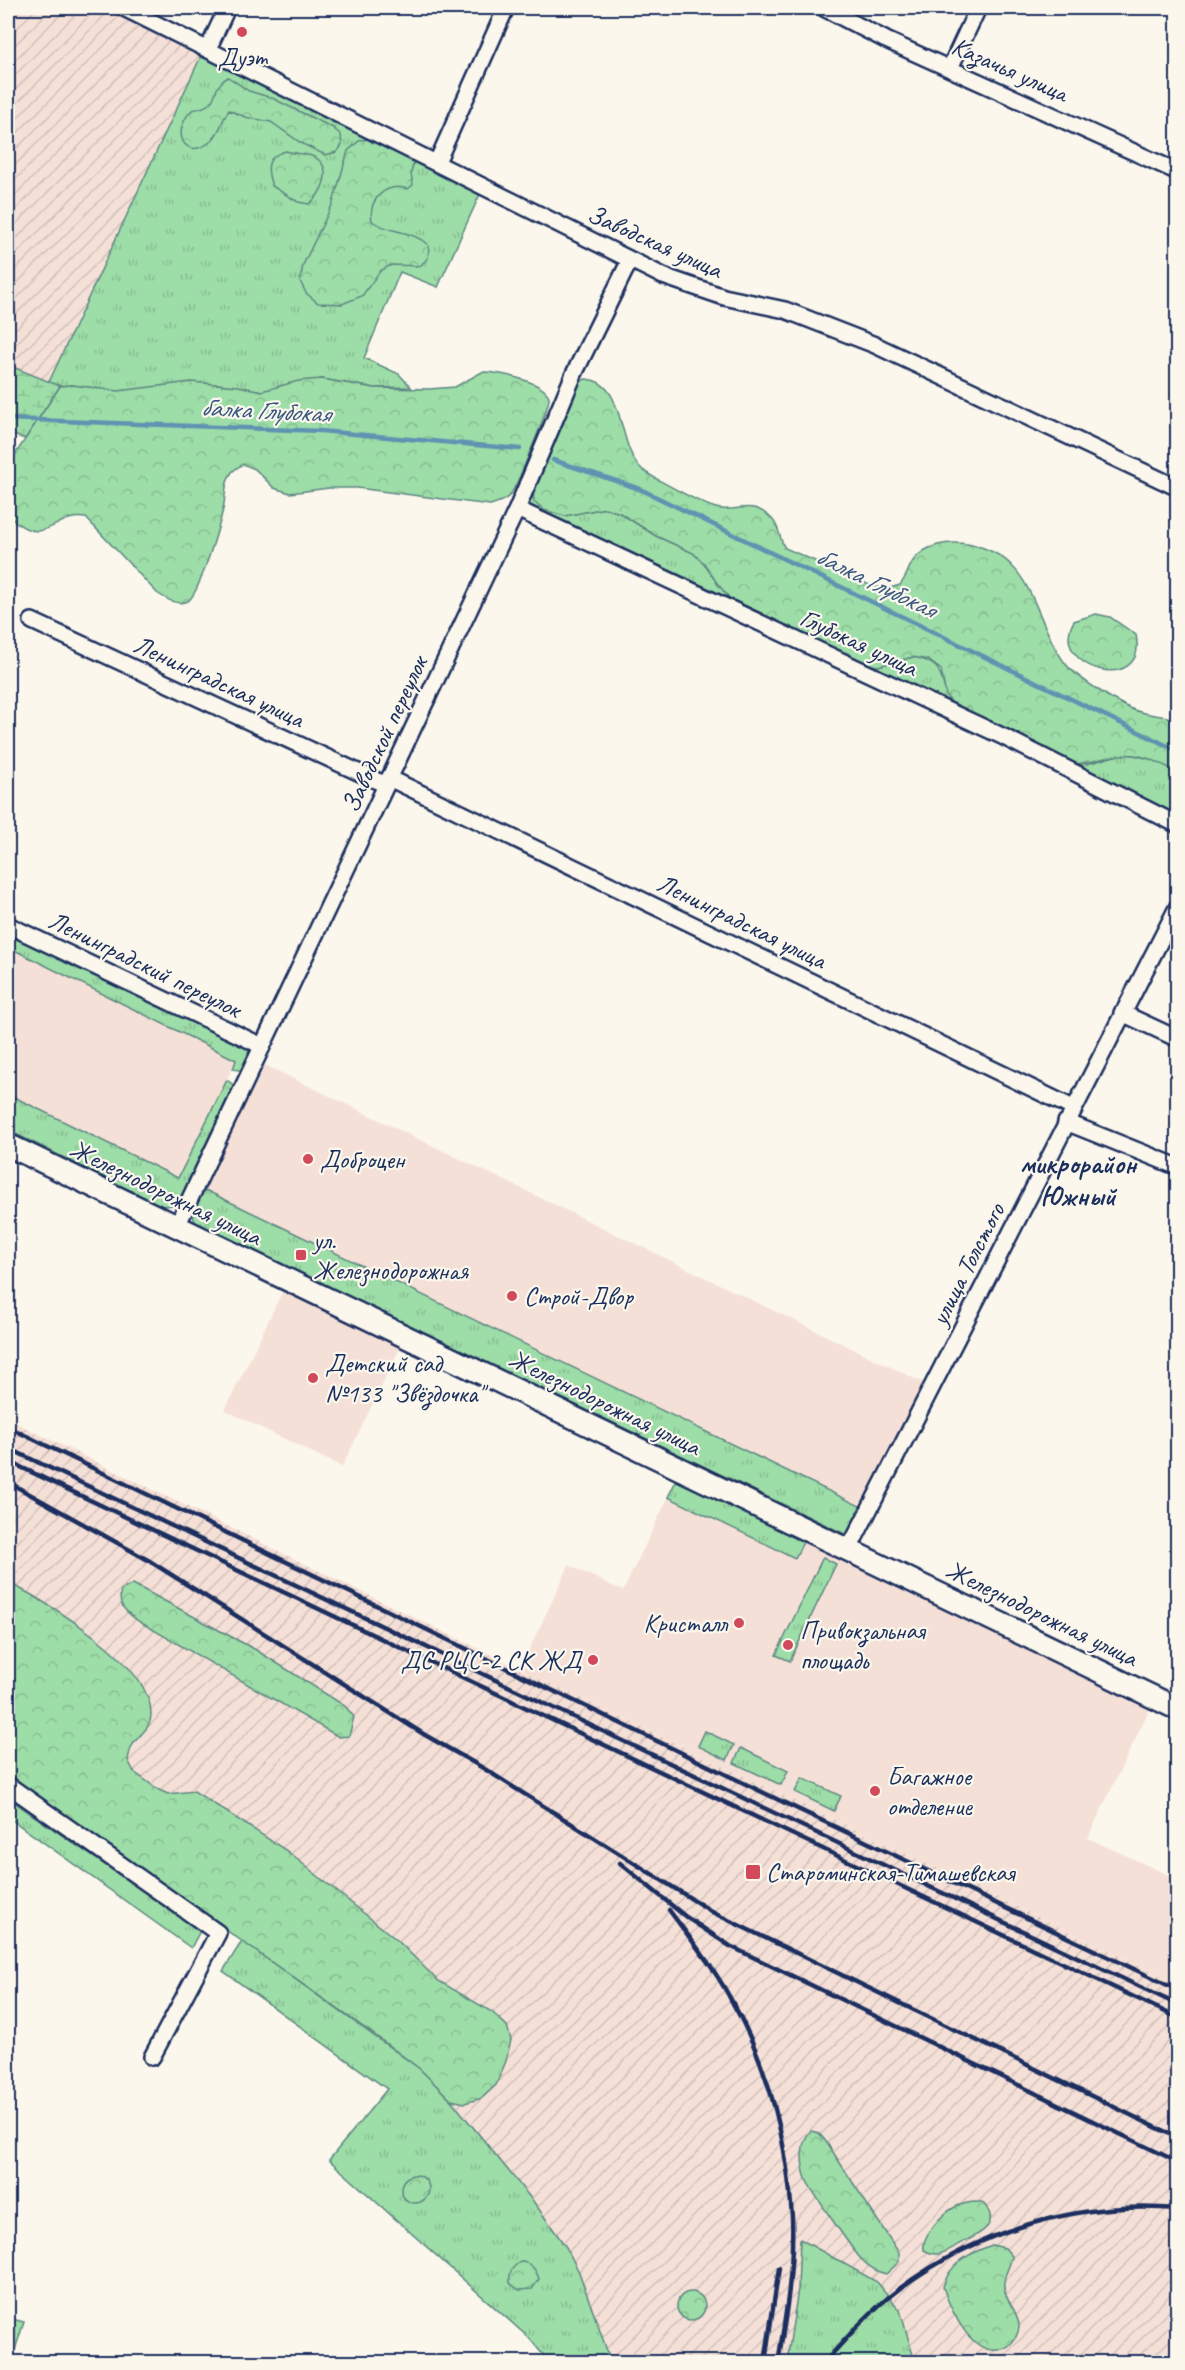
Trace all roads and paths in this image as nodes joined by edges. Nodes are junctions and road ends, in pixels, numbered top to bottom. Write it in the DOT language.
graph roads {
  1 [pos="124,8"];
  2 [pos="227,8"];
  3 [pos="506,8"];
  4 [pos="824,8"];
  5 [pos="978,8"];
  6 [pos="208,49"];
  7 [pos="950,68"];
  8 [pos="437,162"];
  9 [pos="1178,172"];
  10 [pos="630,260"];
  11 [pos="1178,488"];
  12 [pos="517,509"];
  13 [pos="32,621"];
  14 [pos="387,782"];
  15 [pos="1178,825"];
  16 [pos="1178,906"];
  17 [pos="8,925"];
  18 [pos="1122,1012"];
  19 [pos="1178,1039"];
  20 [pos="262,1046"];
  21 [pos="1073,1108"];
  22 [pos="1066,1122"];
  23 [pos="8,1145"];
  24 [pos="1178,1167"];
  25 [pos="177,1226"];
  26 [pos="849,1549"];
  27 [pos="1178,1709"];
  28 [pos="8,1785"];
  29 [pos="152,2057"];
  1 -- 6 [label="street, Заводская улица"];
  2 -- 6 [label="street"];
  3 -- 8 [label="street"];
  4 -- 7 [label="street, Казачья улица"];
  5 -- 7 [label="street"];
  6 -- 8 [label="street, Заводская улица"];
  7 -- 9 [label="street, Казачья улица"];
  8 -- 10 [label="street, Заводская улица"];
  10 -- 11 [label="street, Заводская улица"];
  10 -- 12 [label="street, Заводской переулок"];
  12 -- 14 [label="street, Заводской переулок"];
  12 -- 15 [label="street, Глубокая улица"];
  13 -- 14 [label="street, Ленинградская улица"];
  14 -- 20 [label="street, Заводской переулок"];
  14 -- 21 [label="street, Ленинградская улица"];
  16 -- 18 [label="street, улица Толстого"];
  17 -- 20 [label="street, Ленинградский переулок"];
  18 -- 19 [label="street"];
  18 -- 21 [label="street, улица Толстого"];
  20 -- 25 [label="street, Заводской переулок"];
  21 -- 22 [label="street, улица Толстого"];
  22 -- 24 [label="street"];
  22 -- 26 [label="street, улица Толстого"];
  23 -- 25 [label="main road, Железнодорожная улица"];
  25 -- 26 [label="main road, Железнодорожная улица"];
  26 -- 27 [label="main road, Железнодорожная улица"];
  28 -- 29 [label="street"];
}
